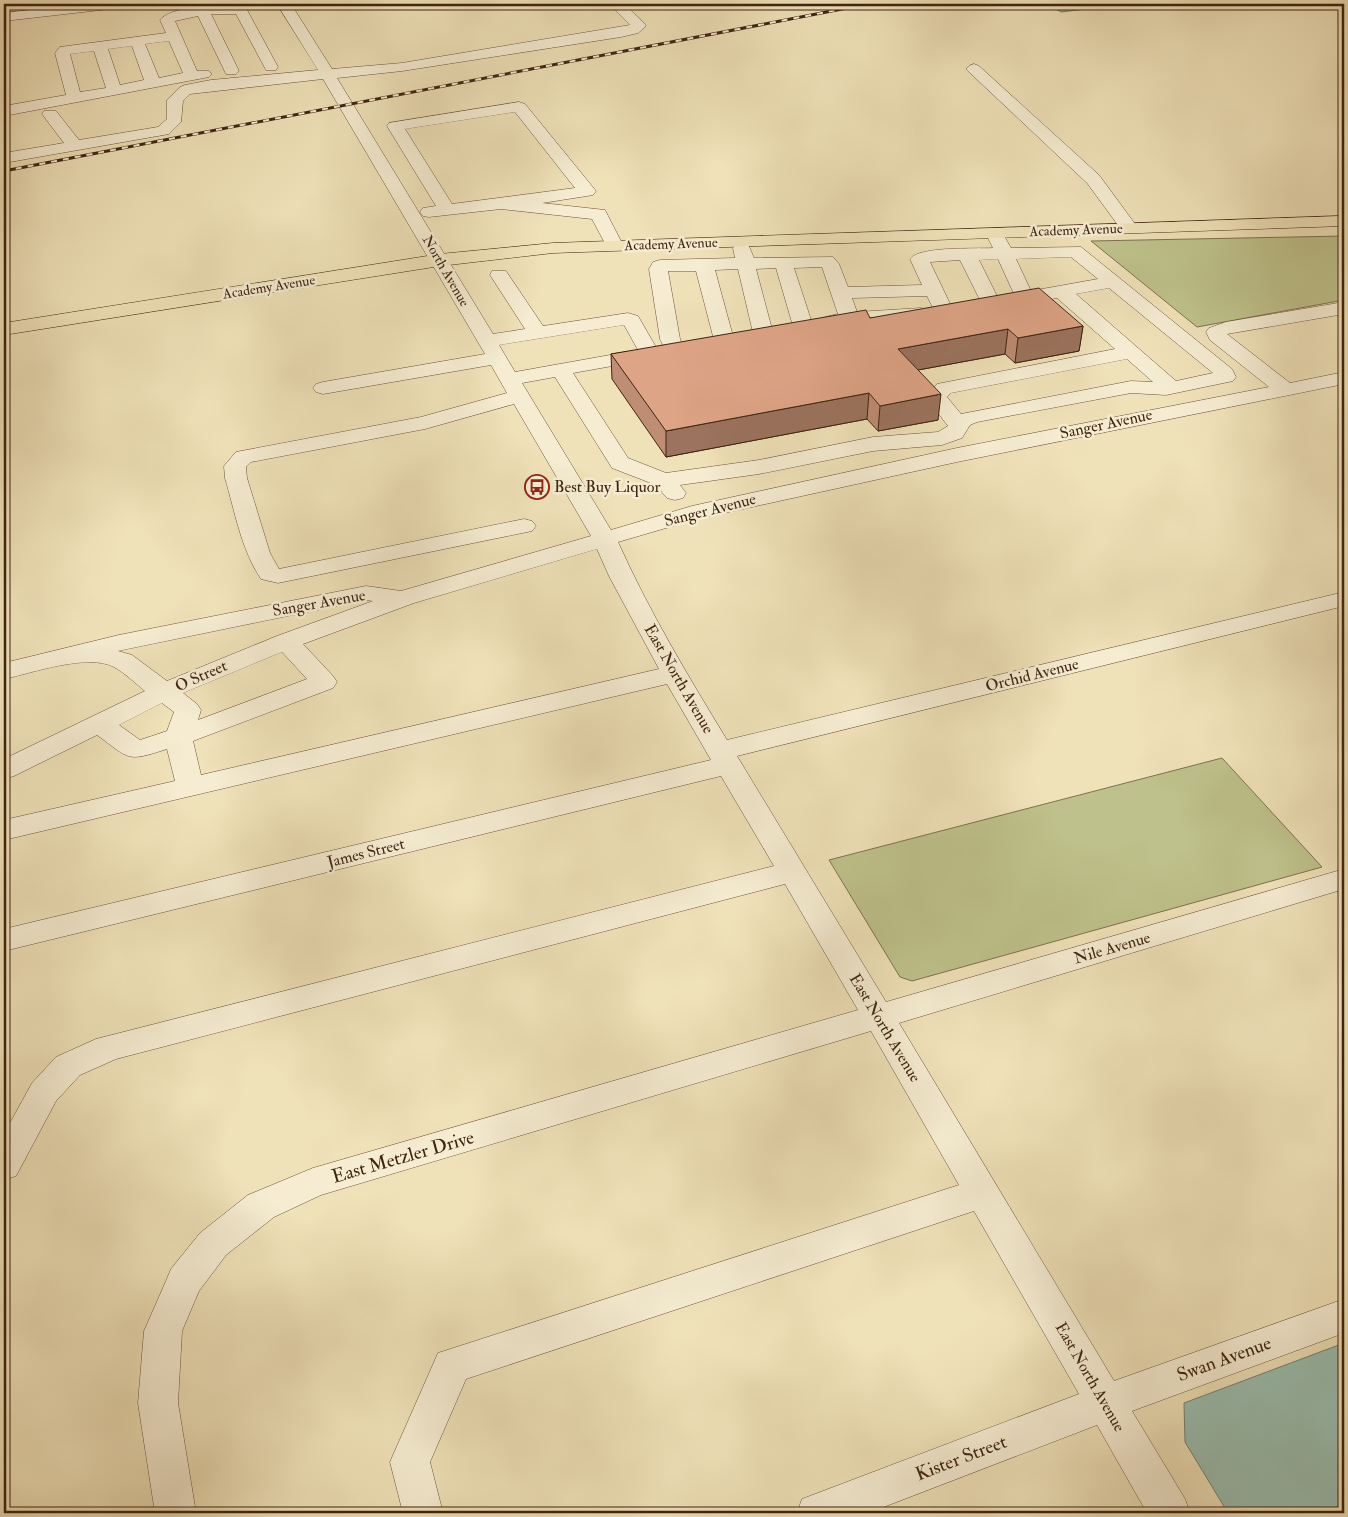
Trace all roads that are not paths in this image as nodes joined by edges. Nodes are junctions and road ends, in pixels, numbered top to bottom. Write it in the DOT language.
graph roads {
  1 [pos="118,4"];
  2 [pos="284,4"];
  3 [pos="616,4"];
  4 [pos="203,12"];
  5 [pos="4,17"];
  6 [pos="174,36"];
  7 [pos="137,41"];
  8 [pos="99,45"];
  9 [pos="466,58"];
  10 [pos="320,61"];
  11 [pos="271,67"];
  12 [pos="974,69"];
  13 [pos="231,71"];
  14 [pos="192,76"];
  15 [pos="329,76"];
  16 [pos="153,83"];
  17 [pos="114,90"];
  18 [pos="185,90"];
  19 [pos="74,97"];
  20 [pos="4,111"];
  21 [pos="50,114"];
  22 [pos="4,123"];
  23 [pos="395,126"];
  24 [pos="363,130"];
  25 [pos="75,146"];
  26 [pos="414,157"];
  27 [pos="4,158"];
  28 [pos="382,162"];
  29 [pos="433,187"];
  30 [pos="400,192"];
  31 [pos="501,204"];
  32 [pos="447,210"];
  33 [pos="413,214"];
  34 [pos="1344,221"];
  35 [pos="1129,228"];
  36 [pos="994,232"];
  37 [pos="741,241"];
  38 [pos="614,245"];
  39 [pos="1032,252"];
  40 [pos="1004,254"];
  41 [pos="967,255"];
  42 [pos="440,260"];
  43 [pos="783,262"];
  44 [pos="746,264"];
  45 [pos="704,265"];
  46 [pos="499,275"];
  47 [pos="1114,282"];
  48 [pos="933,290"];
  49 [pos="1068,290"];
  50 [pos="840,293"];
  51 [pos="1025,298"];
  52 [pos="977,306"];
  53 [pos="1344,308"];
  54 [pos="944,312"];
  55 [pos="849,318"];
  56 [pos="802,326"];
  57 [pos="4,329"];
  58 [pos="538,333"];
  59 [pos="721,341"];
  60 [pos="492,350"];
  61 [pos="1131,352"];
  62 [pos="650,354"];
  63 [pos="561,370"];
  64 [pos="1344,378"];
  65 [pos="1131,387"];
  66 [pos="323,388"];
  67 [pos="514,388"];
  68 [pos="1172,388"];
  69 [pos="1285,389"];
  70 [pos="1160,413"];
  71 [pos="950,431"];
  72 [pos="957,454"];
  73 [pos="664,480"];
  74 [pos="692,513"];
  75 [pos="524,526"];
  76 [pos="605,540"];
  77 [pos="352,561"];
  78 [pos="283,575"];
  79 [pos="366,593"];
  80 [pos="405,598"];
  81 [pos="1344,599"];
  82 [pos="293,607"];
  83 [pos="286,641"];
  84 [pos="82,654"];
  85 [pos="4,670"];
  86 [pos="674,674"];
  87 [pos="166,691"];
  88 [pos="100,724"];
  89 [pos="178,737"];
  90 [pos="724,758"];
  91 [pos="4,770"];
  92 [pos="190,786"];
  93 [pos="4,830"];
  94 [pos="792,872"];
  95 [pos="1344,879"];
  96 [pos="4,940"];
  97 [pos="879,1017"];
  98 [pos="4,1166"];
  99 [pos="982,1193"];
  100 [pos="1344,1316"];
  101 [pos="1104,1403"];
  102 [pos="175,1513"];
  103 [pos="423,1513"];
  104 [pos="817,1513"];
  105 [pos="1170,1513"];
  1 -- 5 [label="street"];
  2 -- 10 [label="street, North Avenue"];
  3 -- 9 [label="street"];
  4 -- 6 [label="street"];
  4 -- 11 [label="street"];
  4 -- 13 [label="street"];
  6 -- 7 [label="street"];
  6 -- 14 [label="street"];
  7 -- 8 [label="street"];
  7 -- 16 [label="street"];
  8 -- 17 [label="street"];
  8 -- 19 [label="street"];
  9 -- 10 [label="street"];
  9 -- 15 [label="street"];
  10 -- 11 [label="street"];
  10 -- 15 [label="street, North Avenue"];
  11 -- 13 [label="street"];
  12 -- 35 [label="street"];
  13 -- 14 [label="street"];
  14 -- 16 [label="street"];
  15 -- 18 [label="street"];
  15 -- 24 [label="street, North Avenue"];
  16 -- 17 [label="street"];
  17 -- 19 [label="street"];
  18 -- 21 [label="street"];
  18 -- 25 [label="street"];
  19 -- 20 [label="street"];
  21 -- 22 [label="street"];
  21 -- 25 [label="street"];
  23 -- 24 [label="street"];
  23 -- 26 [label="street"];
  23 -- 31 [label="street"];
  24 -- 28 [label="street, North Avenue"];
  25 -- 27 [label="street"];
  26 -- 28 [label="street"];
  26 -- 29 [label="street"];
  28 -- 30 [label="street, North Avenue"];
  29 -- 30 [label="street"];
  29 -- 32 [label="street"];
  30 -- 33 [label="street, North Avenue"];
  31 -- 32 [label="street"];
  31 -- 38 [label="street"];
  32 -- 33 [label="street"];
  33 -- 42 [label="street, North Avenue"];
  34 -- 35 [label="main road, Academy Avenue"];
  35 -- 36 [label="main road, Academy Avenue"];
  36 -- 37 [label="main road, Academy Avenue"];
  36 -- 40 [label="street"];
  37 -- 38 [label="main road, Academy Avenue"];
  37 -- 44 [label="street"];
  38 -- 42 [label="main road, Academy Avenue"];
  39 -- 40 [label="street"];
  39 -- 47 [label="street"];
  39 -- 49 [label="street"];
  40 -- 41 [label="street"];
  40 -- 51 [label="street"];
  41 -- 48 [label="street"];
  41 -- 52 [label="street"];
  42 -- 57 [label="main road, Academy Avenue"];
  42 -- 60 [label="street, North Avenue"];
  43 -- 44 [label="street"];
  43 -- 50 [label="street"];
  43 -- 56 [label="street"];
  44 -- 45 [label="street"];
  44 -- 59 [label="street"];
  45 -- 59 [label="street"];
  45 -- 59 [label="street"];
  46 -- 58 [label="street"];
  47 -- 49 [label="street"];
  47 -- 68 [label="street"];
  48 -- 50 [label="street"];
  48 -- 54 [label="street"];
  49 -- 51 [label="street"];
  49 -- 61 [label="street"];
  50 -- 55 [label="street"];
  51 -- 52 [label="street"];
  52 -- 54 [label="street"];
  53 -- 69 [label="street"];
  54 -- 55 [label="street"];
  55 -- 56 [label="street"];
  56 -- 59 [label="street"];
  58 -- 60 [label="street"];
  58 -- 62 [label="street"];
  59 -- 62 [label="street"];
  60 -- 66 [label="street"];
  60 -- 67 [label="street, North Avenue"];
  61 -- 68 [label="street"];
  61 -- 71 [label="street"];
  62 -- 63 [label="street"];
  63 -- 67 [label="street"];
  63 -- 73 [label="street"];
  64 -- 69 [label="street, Sanger Avenue"];
  65 -- 68 [label="street"];
  65 -- 70 [label="street"];
  65 -- 71 [label="street"];
  67 -- 76 [label="street, North Avenue"];
  67 -- 78 [label="street"];
  69 -- 70 [label="street, Sanger Avenue"];
  70 -- 72 [label="street, Sanger Avenue"];
  71 -- 72 [label="street"];
  71 -- 73 [label="street"];
  72 -- 74 [label="street, Sanger Avenue"];
  73 -- 74 [label="street"];
  74 -- 76 [label="street, Sanger Avenue"];
  75 -- 77 [label="street"];
  76 -- 80 [label="street, Sanger Avenue"];
  76 -- 86 [label="street, East North Avenue"];
  77 -- 78 [label="street"];
  77 -- 79 [label="street"];
  78 -- 82 [label="street"];
  79 -- 80 [label="street, Sanger Avenue"];
  79 -- 82 [label="street, Sanger Avenue"];
  80 -- 83 [label="street, O Street"];
  81 -- 90 [label="street, Orchid Avenue"];
  82 -- 84 [label="street, Sanger Avenue"];
  83 -- 87 [label="street, O Street"];
  83 -- 89 [label="street"];
  84 -- 85 [label="street, Sanger Avenue"];
  84 -- 87 [label="street, Sanger Avenue"];
  86 -- 90 [label="street, East North Avenue"];
  86 -- 92 [label="street"];
  87 -- 88 [label="street, O Street"];
  87 -- 89 [label="street, Sanger Avenue"];
  88 -- 89 [label="street"];
  88 -- 91 [label="street, O Street"];
  89 -- 92 [label="street"];
  90 -- 94 [label="street, East North Avenue"];
  90 -- 96 [label="street, James Street"];
  92 -- 93 [label="street"];
  94 -- 97 [label="street, East North Avenue"];
  94 -- 98 [label="street"];
  95 -- 97 [label="street, Nile Avenue"];
  97 -- 99 [label="street, East North Avenue"];
  97 -- 102 [label="street, East Metzler Drive"];
  99 -- 101 [label="street, East North Avenue"];
  99 -- 103 [label="street"];
  100 -- 101 [label="street, Swan Avenue"];
  101 -- 104 [label="street, Kister Street"];
  101 -- 105 [label="street, East North Avenue"];
}
